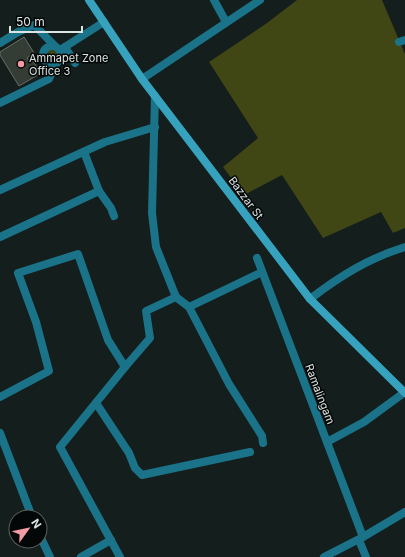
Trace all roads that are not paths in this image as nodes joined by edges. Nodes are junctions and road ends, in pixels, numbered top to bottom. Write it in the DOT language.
graph roads {
  1 [pos="89,0"];
  2 [pos="214,0"];
  3 [pos="260,0"];
  4 [pos="104,22"];
  5 [pos="226,22"];
  6 [pos="0,43"];
  7 [pos="60,47"];
  8 [pos="75,63"];
  9 [pos="55,64"];
  10 [pos="142,79"];
  11 [pos="155,96"];
  12 [pos="0,103"];
  13 [pos="155,127"];
  14 [pos="84,152"];
  15 [pos="0,190"];
  16 [pos="99,191"];
  17 [pos="114,216"];
  18 [pos="0,237"];
  19 [pos="405,247"];
  20 [pos="257,258"];
  21 [pos="262,272"];
  22 [pos="176,297"];
  23 [pos="310,298"];
  24 [pos="190,307"];
  25 [pos="125,367"];
  26 [pos="405,392"];
  27 [pos="0,397"];
  28 [pos="96,403"];
  29 [pos="0,433"];
  30 [pos="263,442"];
  31 [pos="327,442"];
  32 [pos="250,452"];
  33 [pos="29,509"];
  34 [pos="405,512"];
  35 [pos="361,538"];
  36 [pos="111,540"];
  37 [pos="81,557"];
  38 [pos="120,557"];
  39 [pos="324,557"];
  40 [pos="366,557"];
  1 -- 4 [label="main road, Bazzar St"];
  2 -- 5 [label="street"];
  3 -- 5 [label="street"];
  4 -- 7 [label="street"];
  4 -- 10 [label="main road, Bazzar St"];
  5 -- 10 [label="street"];
  6 -- 7 [label="street"];
  7 -- 8 [label="street"];
  7 -- 9 [label="street"];
  7 -- 9 [label="street"];
  9 -- 12 [label="street"];
  10 -- 11 [label="main road, Bazzar St"];
  11 -- 13 [label="street"];
  11 -- 23 [label="main road, Bazzar St"];
  13 -- 14 [label="street"];
  13 -- 22 [label="street"];
  14 -- 15 [label="street"];
  14 -- 16 [label="street"];
  16 -- 17 [label="street"];
  16 -- 18 [label="street"];
  19 -- 23 [label="street"];
  20 -- 21 [label="street, Ramalingam"];
  21 -- 24 [label="street"];
  21 -- 31 [label="street, Ramalingam"];
  22 -- 24 [label="street"];
  22 -- 25 [label="street"];
  23 -- 26 [label="main road, Bazzar St"];
  24 -- 30 [label="street"];
  25 -- 27 [label="street"];
  25 -- 28 [label="street"];
  26 -- 31 [label="street"];
  28 -- 32 [label="street"];
  28 -- 36 [label="street"];
  29 -- 33 [label="street"];
  31 -- 35 [label="street, Ramalingam"];
  34 -- 35 [label="street"];
  35 -- 39 [label="street"];
  35 -- 40 [label="street, Ramalingam"];
  36 -- 37 [label="street"];
  36 -- 38 [label="street"];
}
